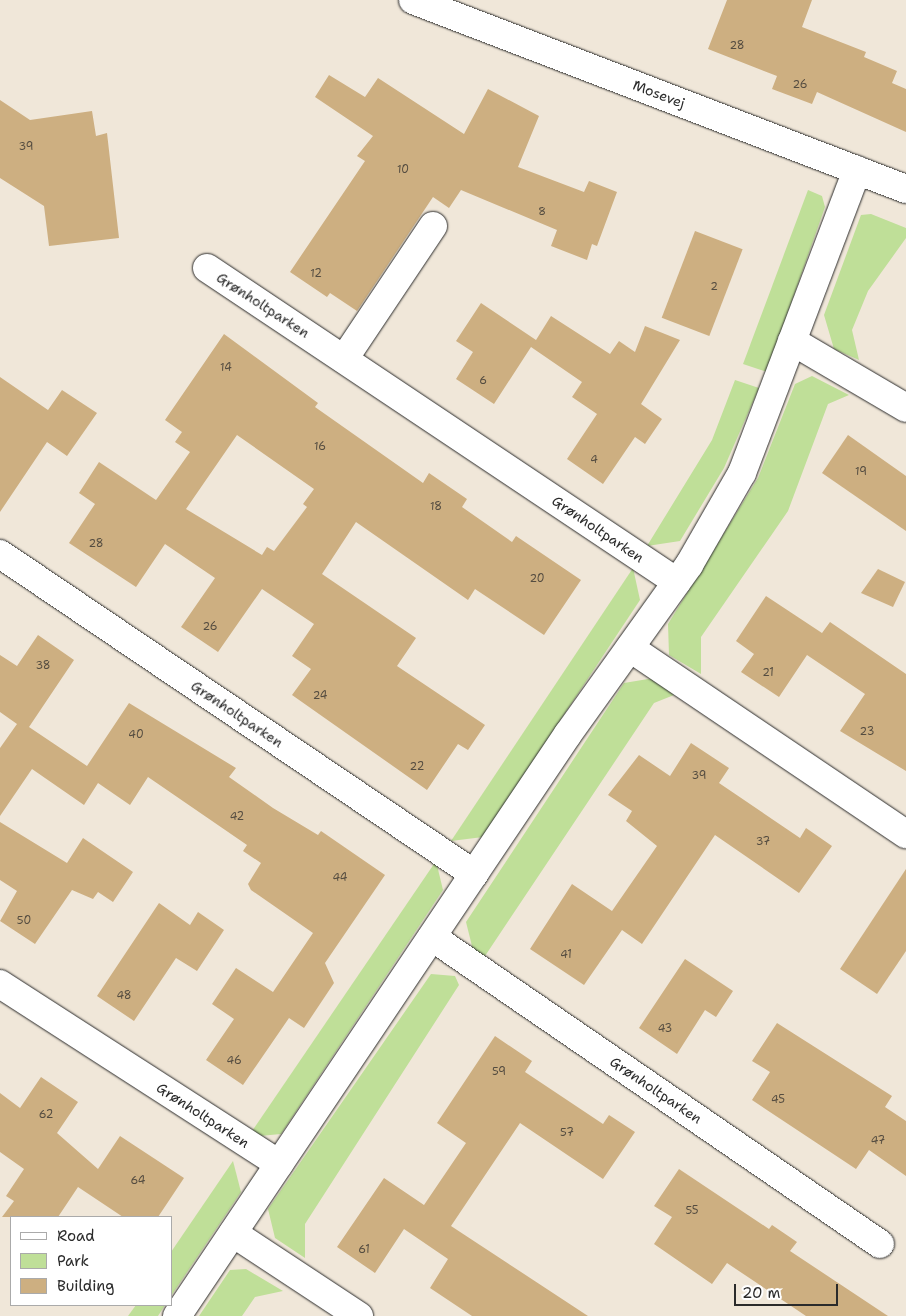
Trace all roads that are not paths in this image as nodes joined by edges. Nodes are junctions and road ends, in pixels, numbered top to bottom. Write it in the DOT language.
graph roads {
  1 [pos="430,3"];
  2 [pos="858,170"];
  3 [pos="906,189"];
  4 [pos="433,226"];
  5 [pos="207,268"];
  6 [pos="792,341"];
  7 [pos="344,359"];
  8 [pos="906,408"];
  9 [pos="0,554"];
  10 [pos="677,582"];
  11 [pos="630,648"];
  12 [pos="906,834"];
  13 [pos="474,874"];
  14 [pos="432,937"];
  15 [pos="0,984"];
  16 [pos="279,1164"];
  17 [pos="233,1233"];
  18 [pos="880,1244"];
  19 [pos="177,1316"];
  20 [pos="359,1316"];
  1 -- 2 [label="street, Mosevej"];
  2 -- 3 [label="street, Mosevej"];
  2 -- 6 [label="street"];
  4 -- 7 [label="street"];
  5 -- 7 [label="street, Grønholtparken"];
  6 -- 8 [label="street"];
  6 -- 10 [label="street"];
  7 -- 10 [label="street, Grønholtparken"];
  9 -- 13 [label="street, Grønholtparken"];
  10 -- 11 [label="street"];
  11 -- 12 [label="street"];
  11 -- 13 [label="street"];
  13 -- 14 [label="street"];
  14 -- 16 [label="street"];
  14 -- 18 [label="street, Grønholtparken"];
  15 -- 16 [label="street, Grønholtparken"];
  16 -- 17 [label="street"];
  17 -- 19 [label="street"];
  17 -- 20 [label="street"];
}
